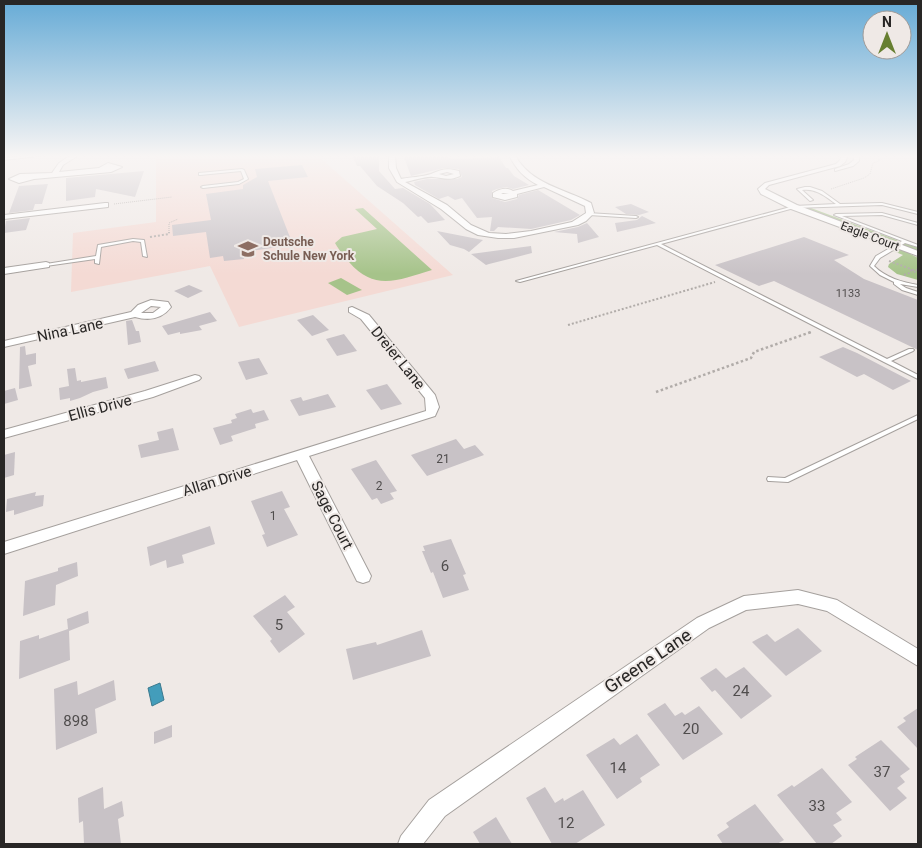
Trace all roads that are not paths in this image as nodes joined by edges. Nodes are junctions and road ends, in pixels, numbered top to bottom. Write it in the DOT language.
graph roads {
  1 [pos="422,195"];
  2 [pos="569,195"];
  3 [pos="765,195"];
  4 [pos="776,195"];
  5 [pos="805,195"];
  6 [pos="825,195"];
  7 [pos="768,197"];
  8 [pos="811,200"];
  9 [pos="839,204"];
  10 [pos="105,205"];
  11 [pos="794,207"];
  12 [pos="774,212"];
  13 [pos="918,213"];
  14 [pos="589,214"];
  15 [pos="636,216"];
  16 [pos="4,217"];
  17 [pos="918,224"];
  18 [pos="905,241"];
  19 [pos="658,244"];
  20 [pos="895,245"];
  21 [pos="918,246"];
  22 [pos="918,254"];
  23 [pos="98,256"];
  24 [pos="145,256"];
  25 [pos="97,263"];
  26 [pos="46,264"];
  27 [pos="4,271"];
  28 [pos="893,280"];
  29 [pos="518,281"];
  30 [pos="918,286"];
  31 [pos="918,294"];
  32 [pos="352,310"];
  33 [pos="135,314"];
  34 [pos="4,344"];
  35 [pos="911,350"];
  36 [pos="886,361"];
  37 [pos="918,377"];
  38 [pos="195,378"];
  39 [pos="431,413"];
  40 [pos="918,418"];
  41 [pos="4,434"];
  42 [pos="301,454"];
  43 [pos="770,479"];
  44 [pos="4,548"];
  45 [pos="364,576"];
  46 [pos="918,658"];
  47 [pos="408,844"];
  1 -- 14 [label="street"];
  2 -- 14 [label="street"];
  3 -- 7 [label="street"];
  4 -- 11 [label="street, Eagle Court"];
  5 -- 8 [label="lane"];
  6 -- 9 [label="lane"];
  7 -- 11 [label="street, Eagle Court"];
  7 -- 12 [label="street"];
  9 -- 11 [label="lane"];
  9 -- 13 [label="lane"];
  10 -- 16 [label="street"];
  11 -- 12 [label="lane"];
  11 -- 20 [label="street, Eagle Court"];
  12 -- 19 [label="lane"];
  14 -- 15 [label="lane"];
  17 -- 18 [label="lane"];
  18 -- 20 [label="lane"];
  18 -- 21 [label="lane"];
  19 -- 29 [label="lane"];
  19 -- 36 [label="lane"];
  20 -- 22 [label="street, Eagle Court"];
  20 -- 28 [label="lane"];
  23 -- 24 [label="lane"];
  23 -- 25 [label="lane"];
  23 -- 26 [label="lane"];
  26 -- 27 [label="street"];
  28 -- 30 [label="lane"];
  28 -- 31 [label="lane"];
  32 -- 39 [label="street, Dreier Lane"];
  33 -- 34 [label="street, Nina Lane"];
  35 -- 36 [label="lane"];
  36 -- 37 [label="lane"];
  38 -- 41 [label="street, Ellis Drive"];
  39 -- 42 [label="street, Allan Drive"];
  40 -- 43 [label="lane"];
  42 -- 44 [label="street, Allan Drive"];
  42 -- 45 [label="street, Sage Court"];
  46 -- 47 [label="street, Greene Lane"];
}
